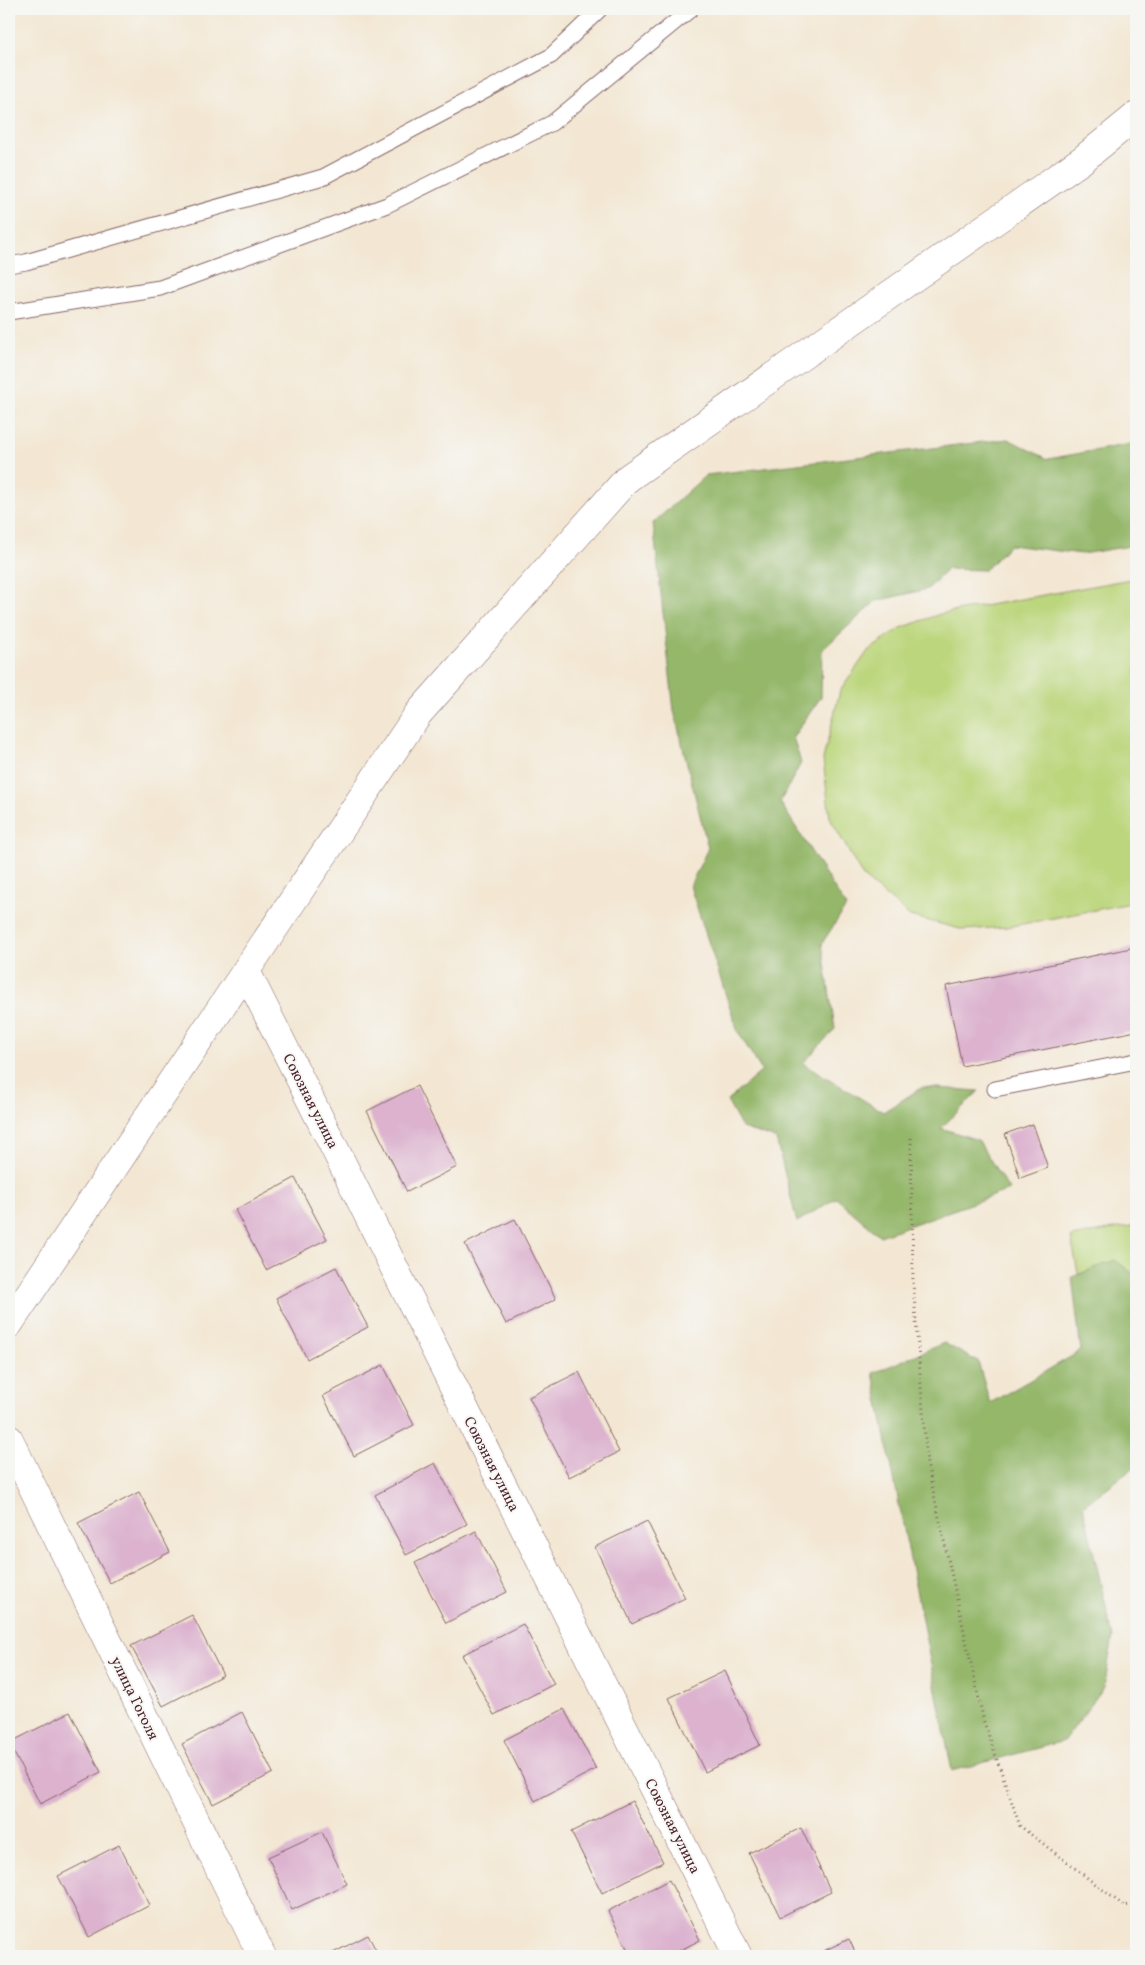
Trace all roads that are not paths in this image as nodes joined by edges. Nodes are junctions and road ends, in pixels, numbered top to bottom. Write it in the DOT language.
graph roads {
  1 [pos="600,9"];
  2 [pos="692,9"];
  3 [pos="1136,116"];
  4 [pos="9,264"];
  5 [pos="9,312"];
  6 [pos="246,971"];
  7 [pos="1136,1061"];
  8 [pos="995,1090"];
  9 [pos="9,1324"];
  10 [pos="9,1439"];
  11 [pos="262,1956"];
  12 [pos="738,1956"];
  1 -- 4 [label="lane"];
  2 -- 5 [label="lane"];
  3 -- 6 [label="street"];
  6 -- 9 [label="street"];
  6 -- 12 [label="street, Союзная улица"];
  7 -- 8 [label="lane"];
  10 -- 11 [label="street, улица Гоголя"];
}
